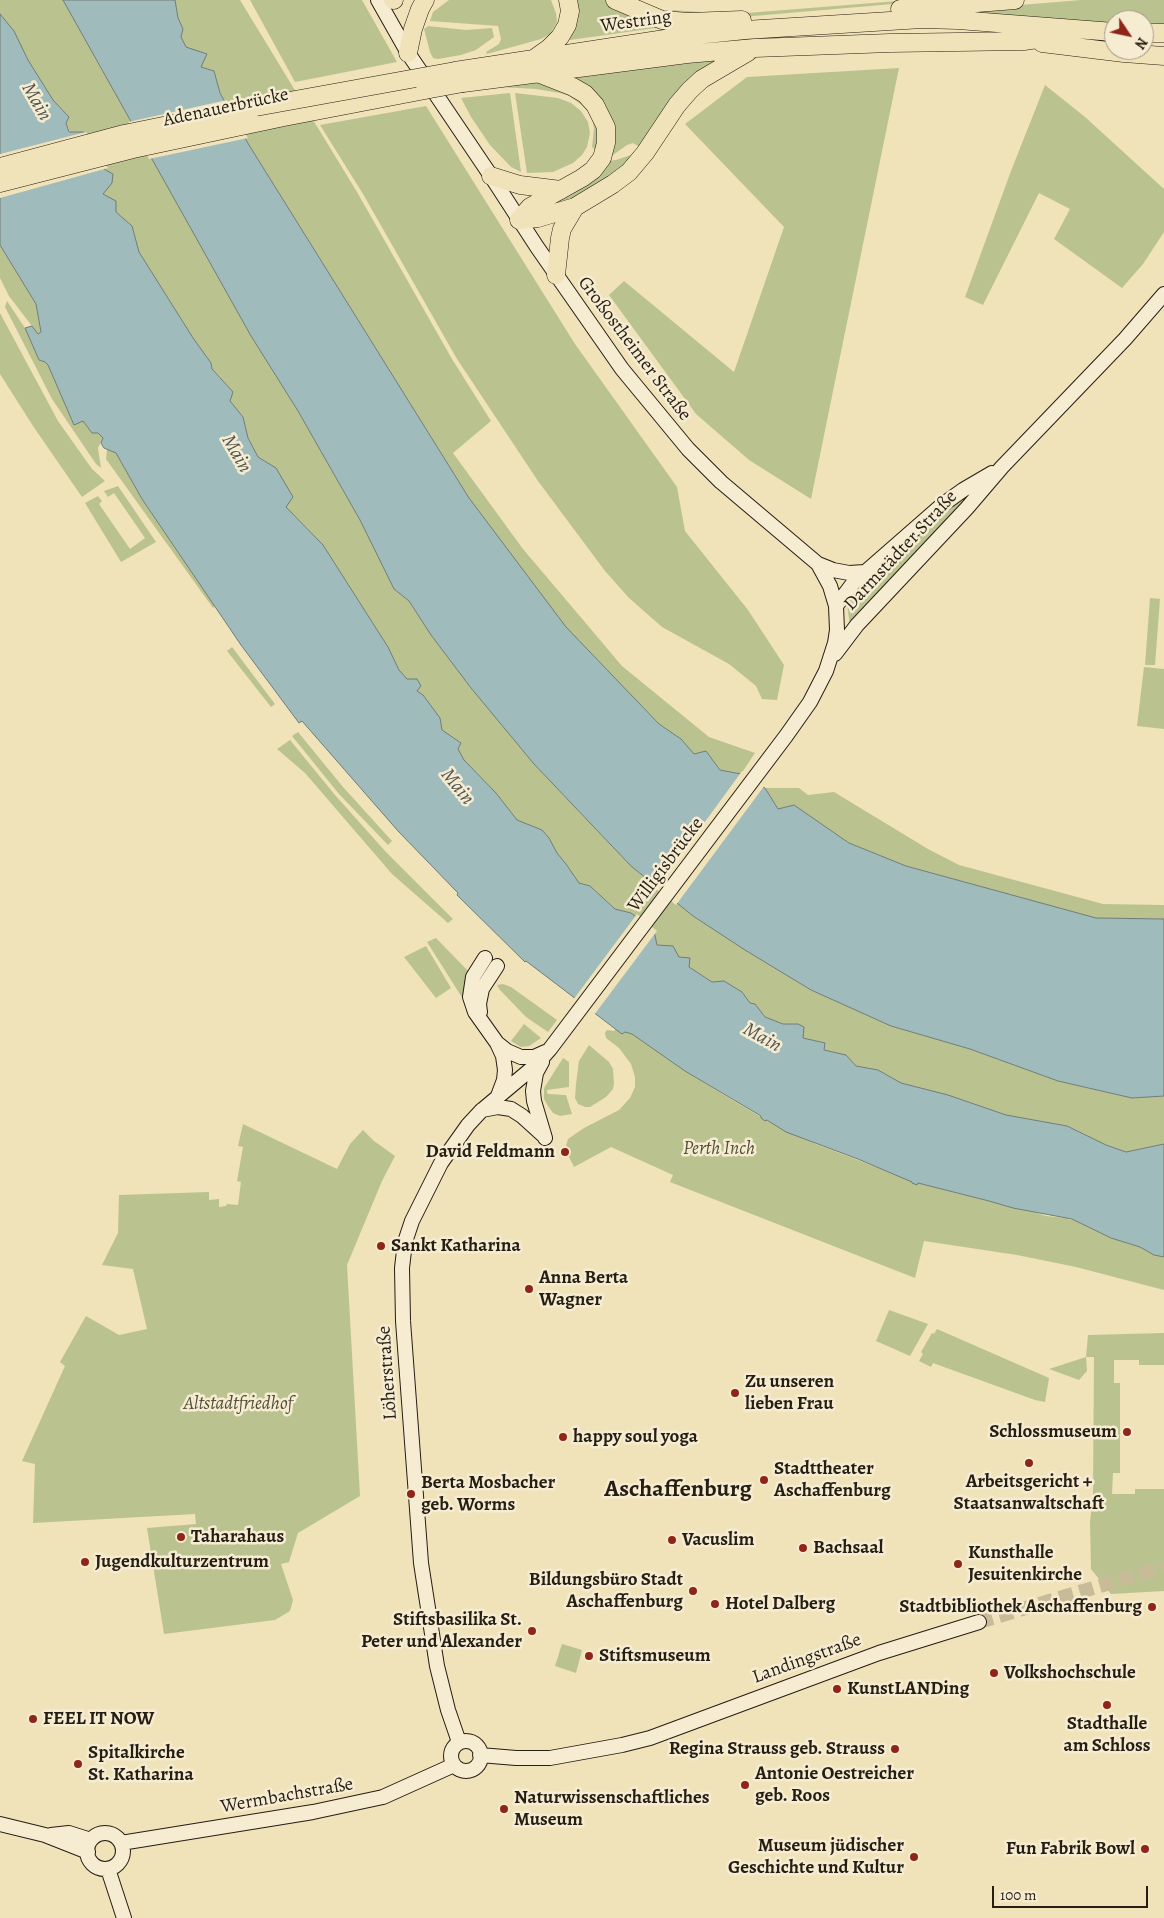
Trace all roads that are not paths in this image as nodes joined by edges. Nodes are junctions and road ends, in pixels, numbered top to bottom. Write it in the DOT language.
graph roads {
  1 [pos="378,0"];
  2 [pos="425,0"];
  3 [pos="568,0"];
  4 [pos="615,0"];
  5 [pos="1015,0"];
  6 [pos="784,18"];
  7 [pos="745,30"];
  8 [pos="1094,31"];
  9 [pos="1104,32"];
  10 [pos="1024,41"];
  11 [pos="756,48"];
  12 [pos="408,53"];
  13 [pos="1164,56"];
  14 [pos="535,66"];
  15 [pos="459,77"];
  16 [pos="0,168"];
  17 [pos="491,176"];
  18 [pos="0,183"];
  19 [pos="561,190"];
  20 [pos="576,207"];
  21 [pos="519,220"];
  22 [pos="556,275"];
  23 [pos="1164,294"];
  24 [pos="1002,467"];
  25 [pos="818,564"];
  26 [pos="866,572"];
  27 [pos="836,606"];
  28 [pos="828,667"];
  29 [pos="810,702"];
  30 [pos="491,962"];
  31 [pos="497,1043"];
  32 [pos="548,1052"];
  33 [pos="498,1097"];
  34 [pos="481,1111"];
  35 [pos="980,1622"];
  36 [pos="460,1742"];
  37 [pos="480,1755"];
  38 [pos="454,1765"];
  39 [pos="0,1824"];
  40 [pos="121,1843"];
  41 [pos="89,1846"];
  42 [pos="108,1869"];
  43 [pos="124,1918"];
  1 -- 12 [label="main road, Großostheimer Straße"];
  2 -- 12 [label="highway"];
  3 -- 14 [label="highway"];
  4 -- 6 [label="highway"];
  5 -- 6 [label="highway"];
  6 -- 7 [label="highway"];
  7 -- 8 [label="highway, Westring"];
  7 -- 14 [label="highway, Westring"];
  8 -- 9 [label="highway, Westring"];
  8 -- 10 [label="highway, Westring"];
  10 -- 11 [label="highway, Westring"];
  10 -- 13 [label="highway"];
  11 -- 14 [label="highway, Westring"];
  11 -- 20 [label="highway"];
  12 -- 17 [label="main road, Großostheimer Straße"];
  14 -- 15 [label="highway, Westring"];
  14 -- 19 [label="highway"];
  15 -- 16 [label="highway, Adenauerbrücke, bridge"];
  15 -- 18 [label="highway, Adenauerbrücke, bridge"];
  17 -- 19 [label="highway"];
  17 -- 21 [label="main road, Großostheimer Straße"];
  19 -- 21 [label="highway"];
  20 -- 21 [label="highway"];
  20 -- 22 [label="highway"];
  21 -- 22 [label="main road, Großostheimer Straße"];
  22 -- 25 [label="main road, Großostheimer Straße"];
  23 -- 24 [label="main road, Darmstädter Straße"];
  24 -- 26 [label="main road, Darmstädter Straße"];
  24 -- 28 [label="main road, Darmstädter Straße"];
  25 -- 26 [label="main road, Darmstädter Straße"];
  25 -- 27 [label="main road, Großostheimer Straße"];
  26 -- 27 [label="main road, Darmstädter Straße"];
  27 -- 28 [label="main road, Großostheimer Straße"];
  28 -- 29 [label="main road, Großostheimer Straße"];
  29 -- 32 [label="main road, Willigisbrücke"];
  30 -- 31 [label="main road"];
  31 -- 32 [label="main road"];
  31 -- 33 [label="main road"];
  32 -- 33 [label="main road, Löherstraße"];
  32 -- 34 [label="main road"];
  33 -- 34 [label="main road, Löherstraße"];
  34 -- 36 [label="main road, Löherstraße"];
  35 -- 37 [label="main road, Landingstraße"];
  36 -- 37 [label="main road"];
  36 -- 38 [label="main road"];
  37 -- 38 [label="main road"];
  38 -- 40 [label="main road, Wermbachstraße"];
  39 -- 41 [label="main road"];
  40 -- 41 [label="main road"];
  40 -- 42 [label="main road"];
  41 -- 42 [label="main road"];
  42 -- 43 [label="main road"];
}
